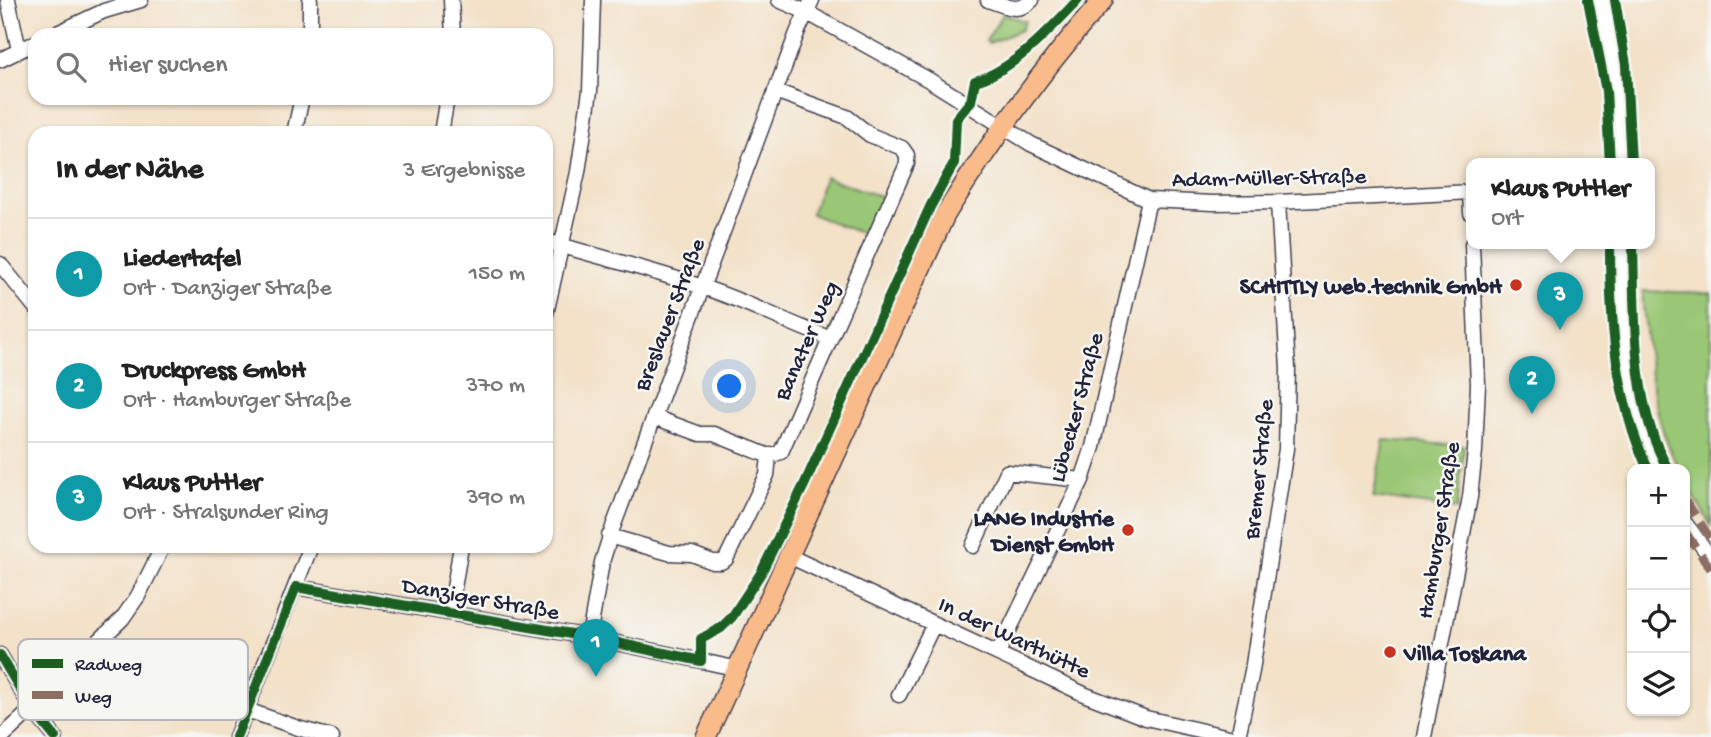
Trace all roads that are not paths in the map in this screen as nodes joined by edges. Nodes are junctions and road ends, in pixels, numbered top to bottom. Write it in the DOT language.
graph roads {
  1 [pos="8,0"];
  2 [pos="141,0"];
  3 [pos="310,0"];
  4 [pos="451,0"];
  5 [pos="593,0"];
  6 [pos="779,0"];
  7 [pos="988,0"];
  8 [pos="1032,0"];
  9 [pos="1102,0"];
  10 [pos="1601,0"];
  11 [pos="102,6"];
  12 [pos="809,6"];
  13 [pos="65,28"];
  14 [pos="310,28"];
  15 [pos="453,28"];
  16 [pos="28,43"];
  17 [pos="18,44"];
  18 [pos="0,60"];
  19 [pos="775,91"];
  20 [pos="300,105"];
  21 [pos="446,105"];
  22 [pos="296,126"];
  23 [pos="441,126"];
  24 [pos="1002,126"];
  25 [pos="1619,158"];
  26 [pos="1466,192"];
  27 [pos="1149,200"];
  28 [pos="1278,202"];
  29 [pos="553,244"];
  30 [pos="562,246"];
  31 [pos="1472,249"];
  32 [pos="1622,249"];
  33 [pos="0,264"];
  34 [pos="553,284"];
  35 [pos="28,286"];
  36 [pos="703,287"];
  37 [pos="829,338"];
  38 [pos="654,417"];
  39 [pos="769,456"];
  40 [pos="1656,464"];
  41 [pos="1082,480"];
  42 [pos="1688,527"];
  43 [pos="609,536"];
  44 [pos="973,546"];
  45 [pos="160,553"];
  46 [pos="308,553"];
  47 [pos="460,553"];
  48 [pos="789,555"];
  49 [pos="1711,558"];
  50 [pos="296,587"];
  51 [pos="450,612"];
  52 [pos="934,624"];
  53 [pos="589,637"];
  54 [pos="101,639"];
  55 [pos="998,653"];
  56 [pos="0,655"];
  57 [pos="739,668"];
  58 [pos="18,685"];
  59 [pos="899,695"];
  60 [pos="248,707"];
  61 [pos="248,710"];
  62 [pos="20,720"];
  63 [pos="41,720"];
  64 [pos="243,720"];
  65 [pos="2,737"];
  66 [pos="55,737"];
  67 [pos="236,737"];
  68 [pos="332,737"];
  69 [pos="706,737"];
  70 [pos="1229,737"];
  71 [pos="1238,737"];
  72 [pos="1424,737"];
  1 -- 17 [label="street"];
  2 -- 11 [label="street"];
  3 -- 14 [label="street"];
  4 -- 15 [label="street"];
  5 -- 30 [label="street"];
  6 -- 12 [label="street, Adam-Müller-Straße"];
  7 -- 8 [label="street"];
  9 -- 24 [label="main road"];
  10 -- 25 [label="street"];
  11 -- 13 [label="street"];
  12 -- 19 [label="street, Breslauer Straße"];
  12 -- 24 [label="street, Adam-Müller-Straße"];
  16 -- 17 [label="street"];
  17 -- 18 [label="street"];
  19 -- 36 [label="street, Breslauer Straße"];
  19 -- 37 [label="street, Banater Weg"];
  20 -- 22 [label="street"];
  21 -- 23 [label="street"];
  24 -- 27 [label="street, Adam-Müller-Straße"];
  24 -- 48 [label="main road"];
  26 -- 28 [label="street, Adam-Müller-Straße"];
  27 -- 28 [label="street, Adam-Müller-Straße"];
  27 -- 41 [label="street, Lübecker Straße"];
  28 -- 71 [label="street, Bremer Straße"];
  29 -- 30 [label="street"];
  30 -- 34 [label="street"];
  30 -- 36 [label="street"];
  31 -- 72 [label="street, Hamburger Straße"];
  32 -- 40 [label="street"];
  33 -- 35 [label="street"];
  36 -- 37 [label="street"];
  36 -- 38 [label="street, Breslauer Straße"];
  37 -- 39 [label="street, Banater Weg"];
  38 -- 39 [label="street"];
  38 -- 43 [label="street, Breslauer Straße"];
  39 -- 43 [label="street, Banater Weg"];
  41 -- 44 [label="street"];
  41 -- 55 [label="street, Lübecker Straße"];
  42 -- 49 [label="street"];
  43 -- 53 [label="street, Breslauer Straße"];
  45 -- 54 [label="street"];
  46 -- 50 [label="street"];
  47 -- 51 [label="street"];
  48 -- 52 [label="street, In der Warthütte"];
  48 -- 57 [label="main road"];
  50 -- 51 [label="street, Danziger Straße"];
  50 -- 60 [label="street"];
  51 -- 53 [label="street, Danziger Straße"];
  52 -- 55 [label="street, In der Warthütte"];
  52 -- 59 [label="street"];
  53 -- 57 [label="street, Danziger Straße"];
  55 -- 70 [label="street, In der Warthütte"];
  56 -- 58 [label="street"];
  57 -- 69 [label="main road"];
  61 -- 68 [label="street"];
  62 -- 65 [label="street"];
  63 -- 66 [label="street"];
  64 -- 67 [label="street"];
}
